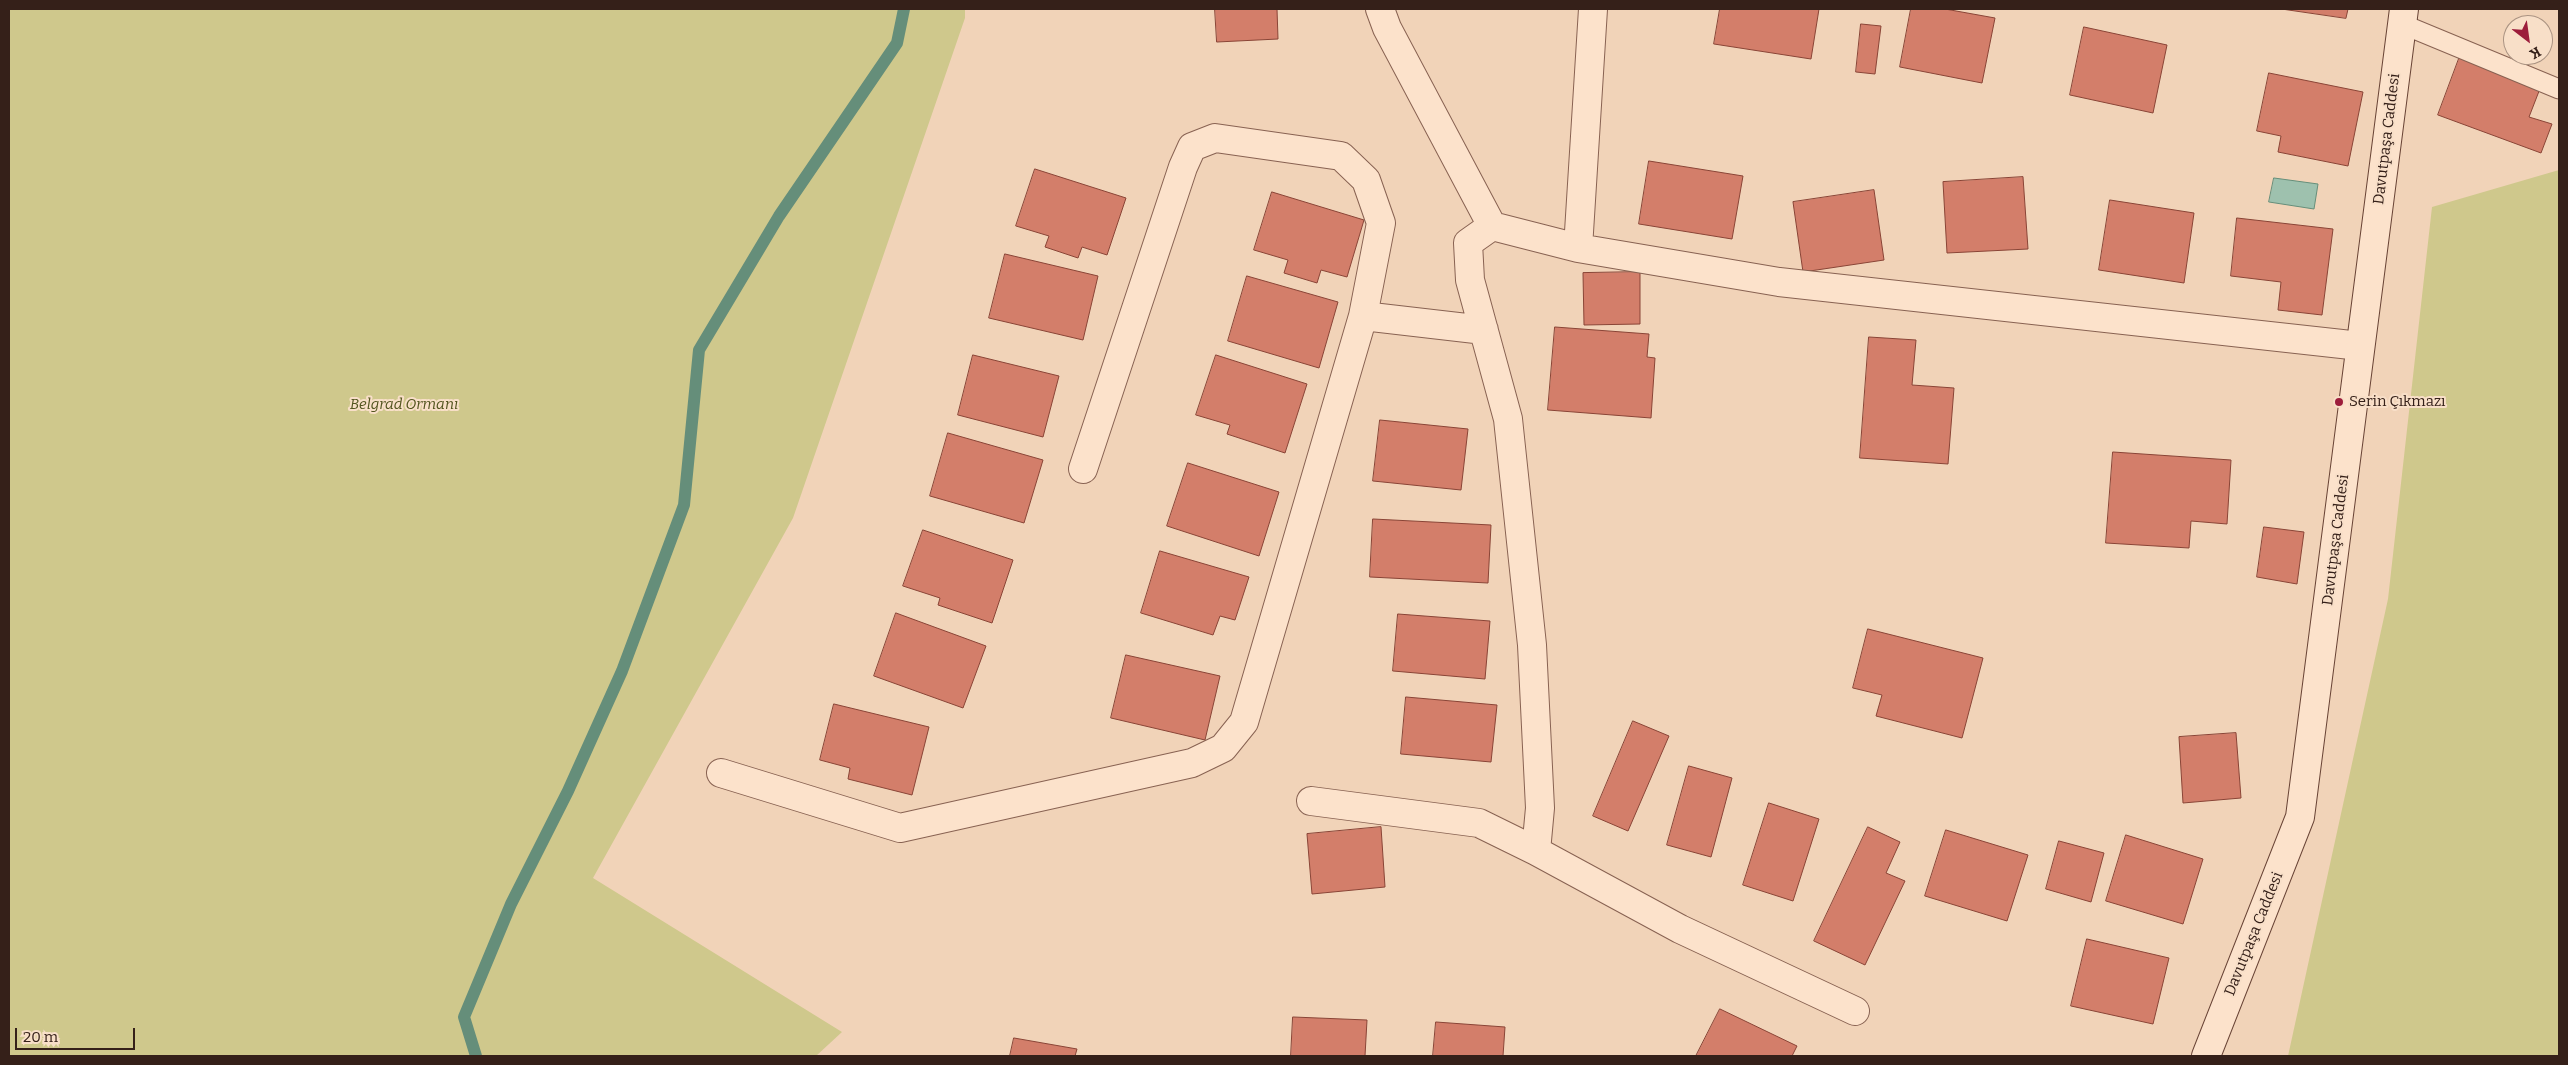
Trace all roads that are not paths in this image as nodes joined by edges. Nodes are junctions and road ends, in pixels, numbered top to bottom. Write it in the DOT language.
graph roads {
  1 [pos="1380,9"];
  2 [pos="1593,9"];
  3 [pos="2403,16"];
  4 [pos="2559,89"];
  5 [pos="1492,226"];
  6 [pos="1578,248"];
  7 [pos="1363,316"];
  8 [pos="1484,330"];
  9 [pos="2360,346"];
  10 [pos="1083,469"];
  11 [pos="721,773"];
  12 [pos="1311,801"];
  13 [pos="1536,851"];
  14 [pos="1854,1011"];
  15 [pos="2206,1056"];
  1 -- 5 [label="street"];
  2 -- 6 [label="street"];
  3 -- 4 [label="lane"];
  3 -- 9 [label="street, Davutpaşa Caddesi"];
  5 -- 6 [label="street"];
  5 -- 8 [label="street"];
  6 -- 9 [label="street"];
  7 -- 8 [label="street"];
  7 -- 10 [label="street"];
  7 -- 11 [label="street"];
  8 -- 13 [label="street"];
  9 -- 15 [label="street, Davutpaşa Caddesi"];
  12 -- 13 [label="street"];
  13 -- 14 [label="street"];
}
